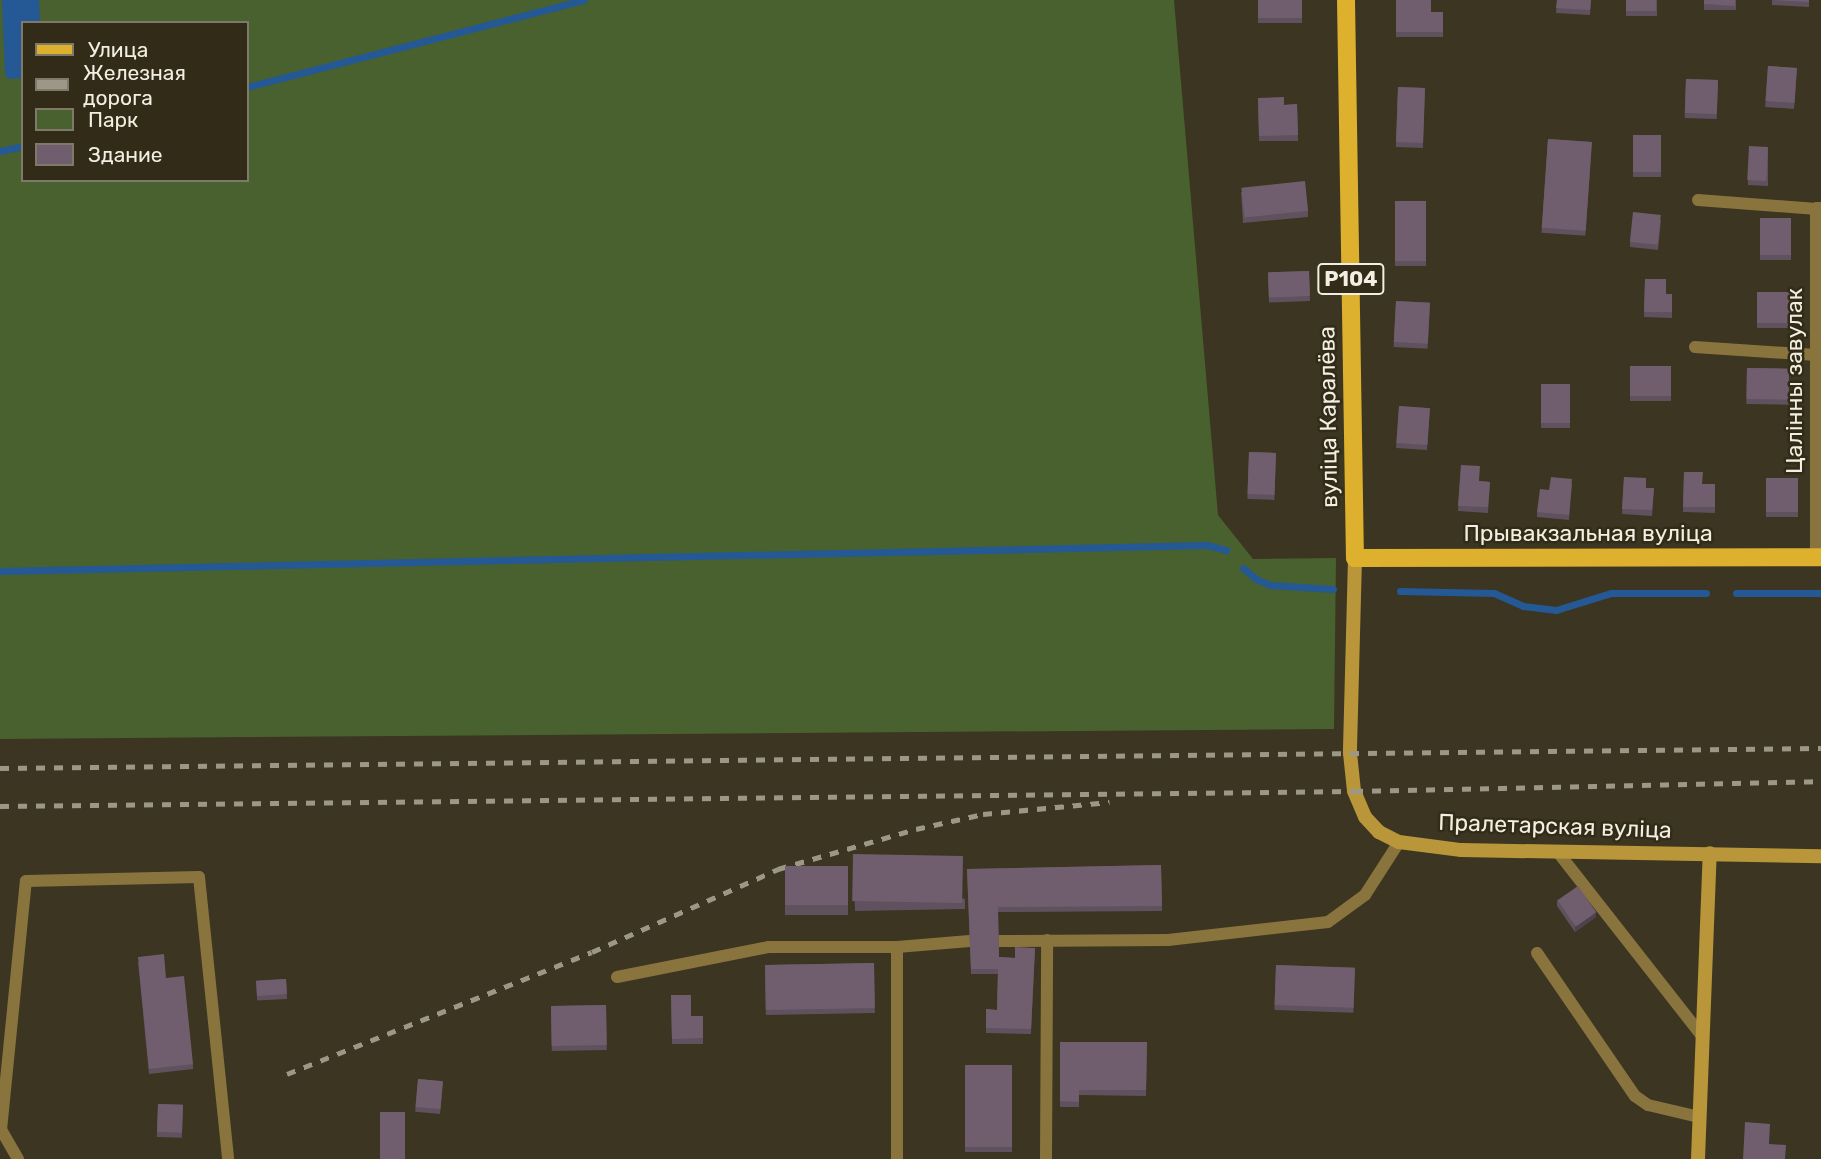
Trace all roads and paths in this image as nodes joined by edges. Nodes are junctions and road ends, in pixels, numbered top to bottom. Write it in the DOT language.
graph roads {
  1 [pos="1346,0"];
  2 [pos="1698,200"];
  3 [pos="1819,209"];
  4 [pos="1695,347"];
  5 [pos="1817,355"];
  6 [pos="1819,557"];
  7 [pos="1355,558"];
  8 [pos="1354,791"];
  9 [pos="1399,842"];
  10 [pos="1557,851"];
  11 [pos="1710,853"];
  12 [pos="1821,856"];
  13 [pos="1047,940"];
  14 [pos="971,941"];
  15 [pos="998,941"];
  16 [pos="897,947"];
  17 [pos="1537,953"];
  18 [pos="617,977"];
  19 [pos="1703,1037"];
  20 [pos="1699,1117"];
  21 [pos="18,1159"];
  22 [pos="229,1159"];
  23 [pos="897,1159"];
  24 [pos="1046,1159"];
  25 [pos="1698,1159"];
  1 -- 7 [label="main road, вуліца Каралёва / Р104"];
  2 -- 3 [label="lane"];
  3 -- 5 [label="street, Цалінны завулак"];
  4 -- 5 [label="lane"];
  5 -- 6 [label="street, Цалінны завулак"];
  6 -- 7 [label="main road, Прывакзальная вуліца"];
  7 -- 8 [label="main road, вуліца Каралёва"];
  8 -- 9 [label="main road, Пралетарская вуліца"];
  9 -- 10 [label="main road, Пралетарская вуліца"];
  9 -- 13 [label="lane"];
  10 -- 11 [label="main road, Пралетарская вуліца"];
  10 -- 19 [label="lane"];
  11 -- 12 [label="main road, Пралетарская вуліца"];
  11 -- 19 [label="main road"];
  13 -- 15 [label="lane"];
  13 -- 24 [label="lane"];
  14 -- 16 [label="lane"];
  16 -- 18 [label="lane"];
  16 -- 23 [label="lane"];
  17 -- 20 [label="lane"];
  19 -- 20 [label="main road"];
  20 -- 25 [label="main road"];
  21 -- 22 [label="lane"];
}
